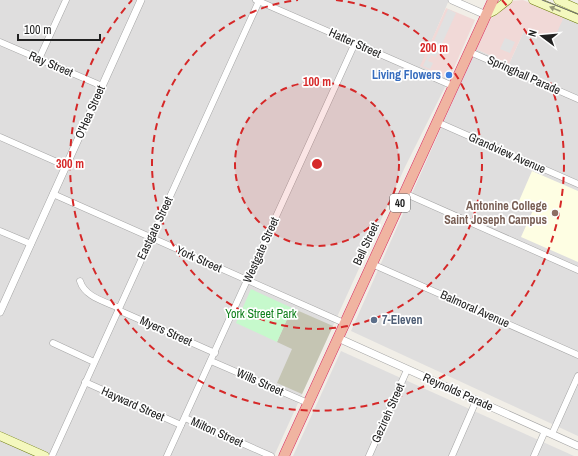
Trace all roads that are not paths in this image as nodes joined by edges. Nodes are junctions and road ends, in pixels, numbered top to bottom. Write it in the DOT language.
graph roads {
  1 [pos="66,0"];
  2 [pos="142,0"];
  3 [pos="452,0"];
  4 [pos="493,0"];
  5 [pos="508,0"];
  6 [pos="532,0"];
  7 [pos="558,0"];
  8 [pos="258,1"];
  9 [pos="578,9"];
  10 [pos="486,15"];
  11 [pos="578,19"];
  12 [pos="0,42"];
  13 [pos="355,43"];
  14 [pos="470,52"];
  15 [pos="39,59"];
  16 [pos="102,86"];
  17 [pos="453,86"];
  18 [pos="578,99"];
  19 [pos="437,122"];
  20 [pos="0,138"];
  21 [pos="66,166"];
  22 [pos="578,184"];
  23 [pos="404,193"];
  24 [pos="53,194"];
  25 [pos="0,231"];
  26 [pos="151,238"];
  27 [pos="31,244"];
  28 [pos="372,264"];
  29 [pos="578,270"];
  30 [pos="80,281"];
  31 [pos="247,281"];
  32 [pos="118,309"];
  33 [pos="0,312"];
  34 [pos="344,323"];
  35 [pos="338,338"];
  36 [pos="53,343"];
  37 [pos="214,353"];
  38 [pos="578,355"];
  39 [pos="211,361"];
  40 [pos="94,362"];
  41 [pos="408,370"];
  42 [pos="578,376"];
  43 [pos="85,382"];
  44 [pos="476,400"];
  45 [pos="308,403"];
  46 [pos="185,418"];
  47 [pos="182,425"];
  48 [pos="549,433"];
  49 [pos="0,436"];
  50 [pos="578,446"];
  51 [pos="44,456"];
  52 [pos="52,456"];
  53 [pos="167,456"];
  54 [pos="271,456"];
  55 [pos="284,456"];
  56 [pos="369,456"];
  57 [pos="452,456"];
  58 [pos="534,456"];
  1 -- 15 [label="street"];
  2 -- 16 [label="street, O'Hea Street"];
  3 -- 10 [label="street"];
  4 -- 10 [label="highway, Bell Street / 40"];
  5 -- 10 [label="main road"];
  11 -- 6 [label="main road, one-way"];
  7 -- 9 [label="main road"];
  8 -- 13 [label="street, Hatter Street"];
  8 -- 26 [label="street, Eastgate Street"];
  10 -- 14 [label="highway, Bell Street / 40"];
  12 -- 15 [label="street, Ray Street"];
  13 -- 17 [label="street, Hatter Street"];
  13 -- 31 [label="street, Westgate Street"];
  14 -- 17 [label="highway, Bell Street / 40"];
  14 -- 18 [label="street, Springhall Parade"];
  15 -- 16 [label="street, Ray Street"];
  16 -- 21 [label="street, O'Hea Street"];
  17 -- 19 [label="highway, Bell Street / 40"];
  19 -- 22 [label="street, Grandview Avenue"];
  19 -- 23 [label="highway, Bell Street / 40"];
  20 -- 21 [label="street"];
  21 -- 24 [label="street, O'Hea Street"];
  23 -- 28 [label="highway, Bell Street / 40"];
  23 -- 29 [label="street"];
  24 -- 26 [label="street, York Street"];
  24 -- 27 [label="street, O'Hea Street"];
  25 -- 27 [label="street"];
  26 -- 31 [label="street, York Street"];
  26 -- 32 [label="street, Eastgate Street"];
  27 -- 33 [label="street, O'Hea Street"];
  28 -- 34 [label="highway, Bell Street / 40"];
  28 -- 38 [label="street, Balmoral Avenue"];
  30 -- 32 [label="street, Myers Street"];
  31 -- 34 [label="street, York Street"];
  31 -- 37 [label="street, Westgate Street"];
  32 -- 37 [label="street, Myers Street"];
  32 -- 40 [label="street, Eastgate Street"];
  34 -- 35 [label="highway, Bell Street / 40"];
  35 -- 41 [label="street, Reynolds Parade"];
  35 -- 45 [label="highway, Bell Street / 40"];
  36 -- 40 [label="street"];
  37 -- 39 [label="street, Westgate Street"];
  39 -- 45 [label="street, Wills Street"];
  39 -- 46 [label="street, Westgate Street"];
  40 -- 43 [label="street, Eastgate Street"];
  41 -- 44 [label="street, Reynolds Parade"];
  41 -- 56 [label="street, Gezireh Street"];
  42 -- 48 [label="street"];
  43 -- 47 [label="street, Hayward Street"];
  43 -- 52 [label="street, Eastgate Street"];
  44 -- 48 [label="street, Reynolds Parade"];
  44 -- 57 [label="street"];
  45 -- 55 [label="highway, Bell Street / 40"];
  46 -- 47 [label="street, Westgate Street"];
  46 -- 54 [label="street, Milton Street"];
  47 -- 53 [label="street, Westgate Street"];
  48 -- 50 [label="street, Reynolds Parade"];
  48 -- 58 [label="street"];
  49 -- 51 [label="main road"];
}
